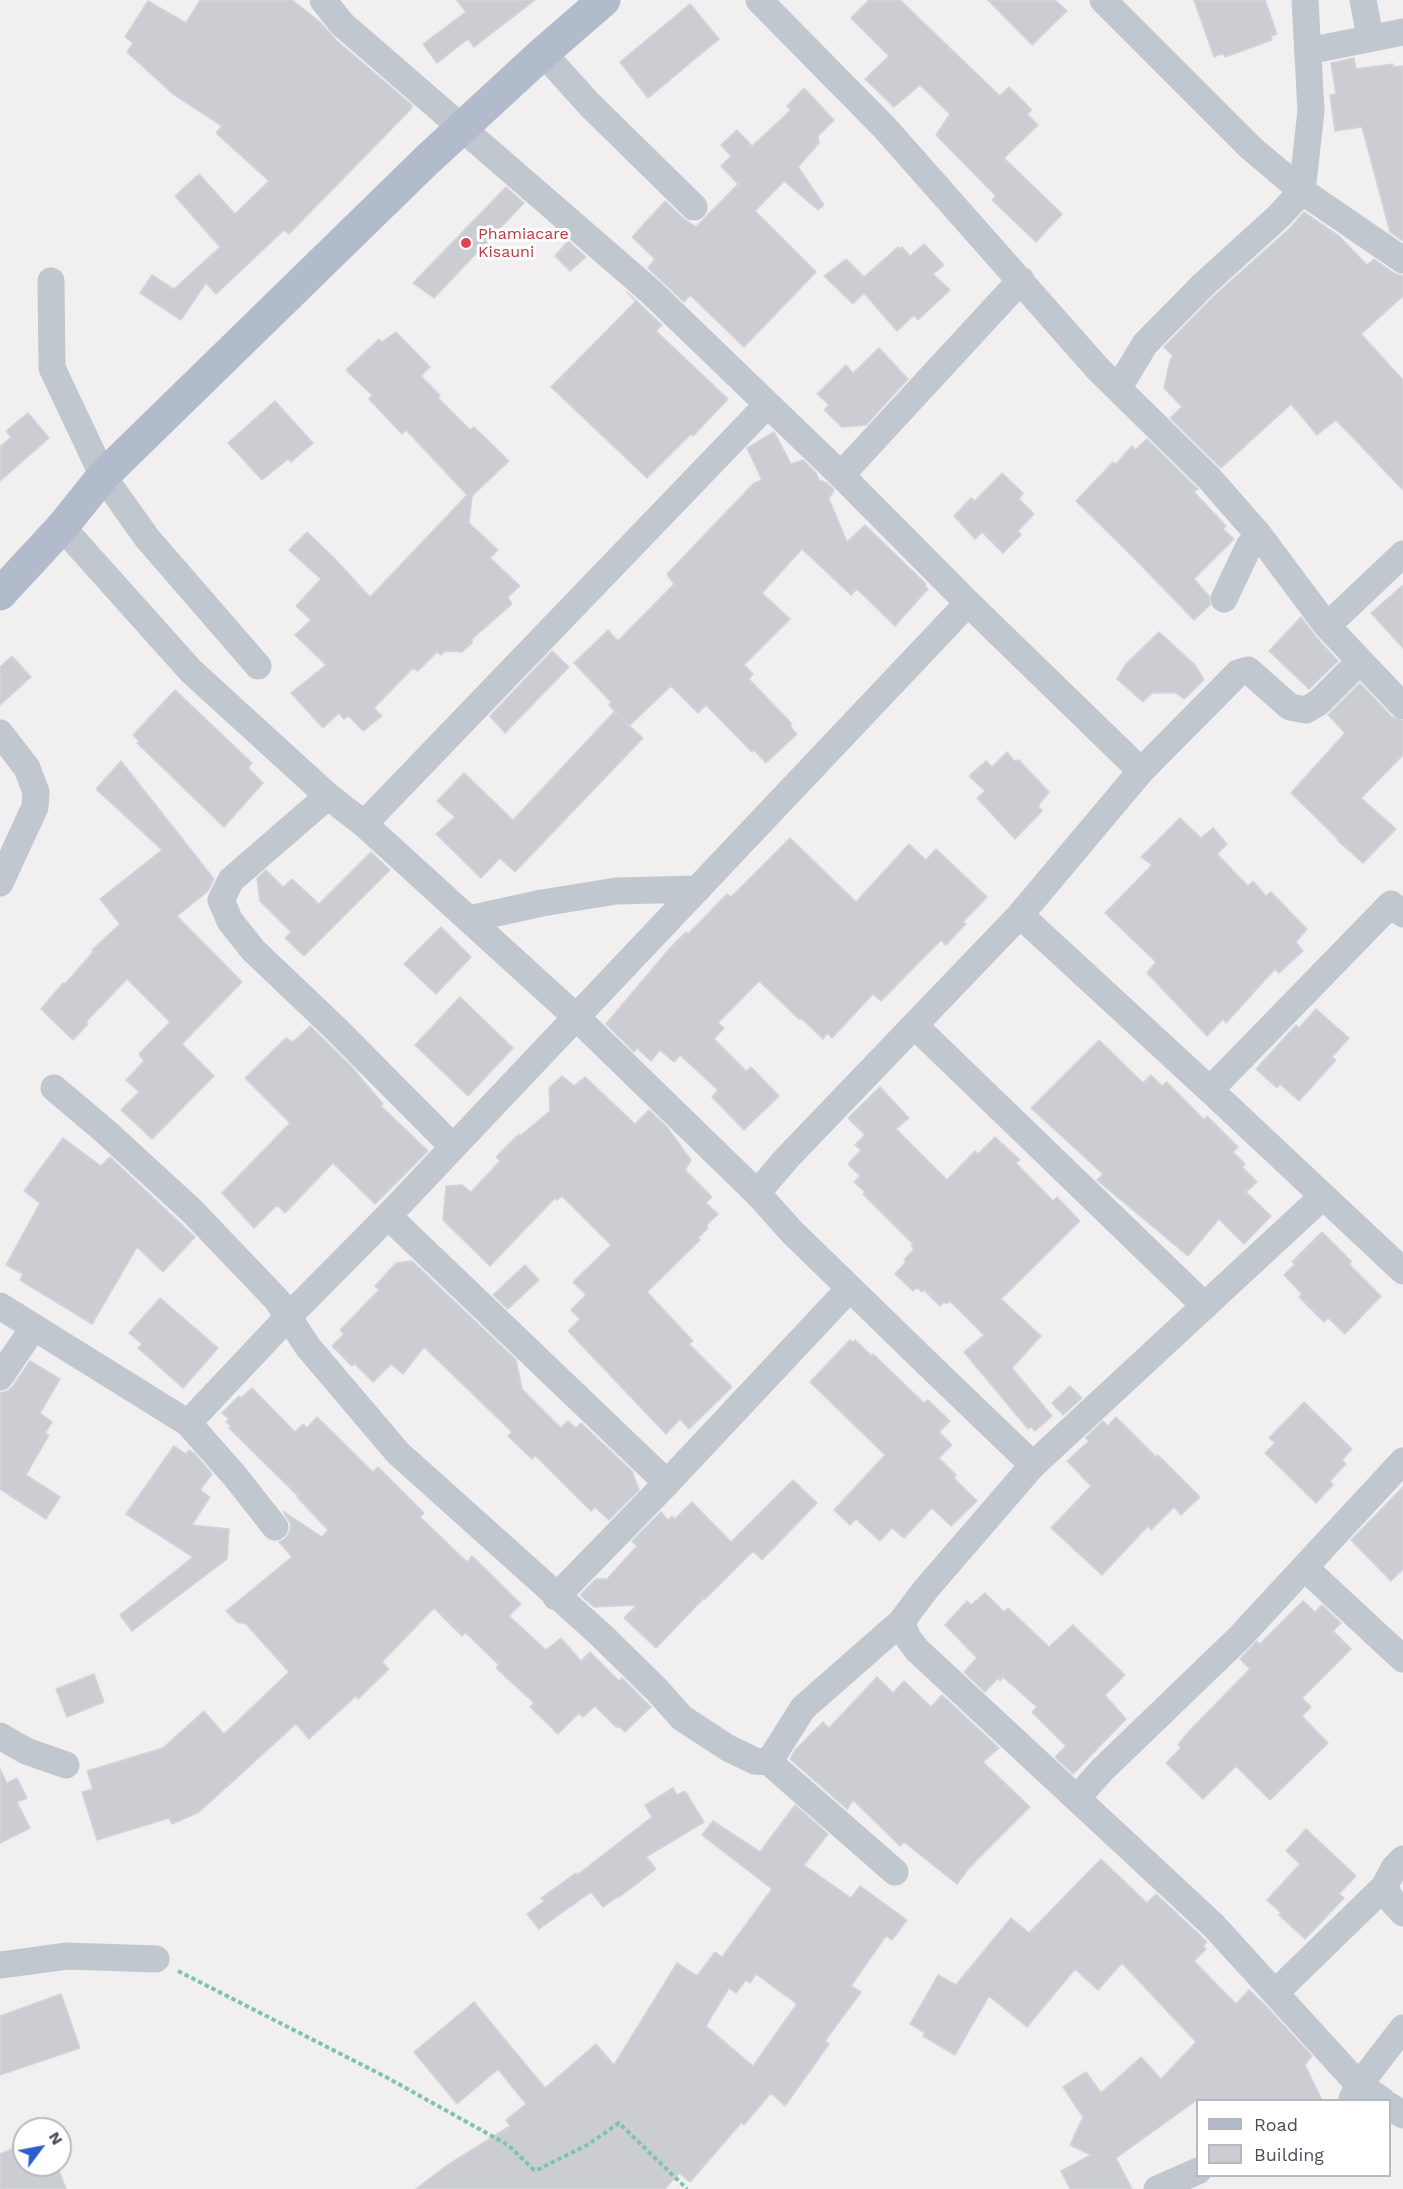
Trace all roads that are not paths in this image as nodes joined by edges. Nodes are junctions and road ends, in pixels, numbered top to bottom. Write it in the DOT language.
graph roads {
  1 [pos="323,0"];
  2 [pos="604,0"];
  3 [pos="759,0"];
  4 [pos="1103,0"];
  5 [pos="1305,0"];
  6 [pos="1364,0"];
  7 [pos="1403,32"];
  8 [pos="1370,37"];
  9 [pos="1308,51"];
  10 [pos="543,53"];
  11 [pos="463,128"];
  12 [pos="1302,191"];
  13 [pos="694,207"];
  14 [pos="1403,260"];
  15 [pos="1021,280"];
  16 [pos="51,281"];
  17 [pos="1119,387"];
  18 [pos="767,405"];
  19 [pos="841,475"];
  20 [pos="103,476"];
  21 [pos="62,527"];
  22 [pos="1259,535"];
  23 [pos="1403,554"];
  24 [pos="0,594"];
  25 [pos="1224,599"];
  26 [pos="968,603"];
  27 [pos="1327,626"];
  28 [pos="1360,661"];
  29 [pos="258,666"];
  30 [pos="1403,706"];
  31 [pos="0,733"];
  32 [pos="1141,771"];
  33 [pos="328,796"];
  34 [pos="363,824"];
  35 [pos="0,883"];
  36 [pos="698,889"];
  37 [pos="1399,902"];
  38 [pos="1020,915"];
  39 [pos="469,919"];
  40 [pos="576,1017"];
  41 [pos="915,1026"];
  42 [pos="54,1088"];
  43 [pos="1210,1090"];
  44 [pos="453,1147"];
  45 [pos="757,1193"];
  46 [pos="1323,1197"];
  47 [pos="388,1216"];
  48 [pos="1403,1271"];
  49 [pos="849,1288"];
  50 [pos="0,1306"];
  51 [pos="1205,1306"];
  52 [pos="289,1316"];
  53 [pos="34,1327"];
  54 [pos="0,1377"];
  55 [pos="188,1423"];
  56 [pos="1403,1461"];
  57 [pos="1033,1465"];
  58 [pos="668,1483"];
  59 [pos="275,1527"];
  60 [pos="1305,1568"];
  61 [pos="556,1597"];
  62 [pos="901,1622"];
  63 [pos="1403,1659"];
  64 [pos="0,1736"];
  65 [pos="769,1762"];
  66 [pos="66,1765"];
  67 [pos="1077,1798"];
  68 [pos="1403,1859"];
  69 [pos="895,1872"];
  70 [pos="1384,1887"];
  71 [pos="1403,1913"];
  72 [pos="156,1959"];
  73 [pos="0,1965"];
  74 [pos="1275,1993"];
  75 [pos="1403,2028"];
  76 [pos="1356,2093"];
  77 [pos="1378,2099"];
  78 [pos="1196,2171"];
  79 [pos="1157,2189"];
  1 -- 11 [label="street"];
  2 -- 10 [label="main road"];
  3 -- 15 [label="street"];
  4 -- 12 [label="street"];
  5 -- 9 [label="street"];
  6 -- 8 [label="street"];
  7 -- 8 [label="street"];
  8 -- 9 [label="street"];
  9 -- 12 [label="street"];
  10 -- 11 [label="main road"];
  10 -- 13 [label="street"];
  11 -- 18 [label="street"];
  11 -- 20 [label="main road"];
  12 -- 14 [label="street"];
  12 -- 17 [label="street"];
  15 -- 17 [label="street"];
  15 -- 19 [label="street"];
  16 -- 20 [label="street"];
  17 -- 22 [label="street"];
  18 -- 19 [label="street"];
  18 -- 34 [label="street"];
  19 -- 26 [label="street"];
  20 -- 21 [label="main road"];
  20 -- 29 [label="street"];
  21 -- 24 [label="main road"];
  21 -- 33 [label="street"];
  22 -- 25 [label="street"];
  22 -- 27 [label="street"];
  23 -- 27 [label="street"];
  26 -- 32 [label="street"];
  26 -- 36 [label="street"];
  27 -- 28 [label="street"];
  28 -- 30 [label="street"];
  28 -- 32 [label="street"];
  31 -- 35 [label="street"];
  32 -- 38 [label="street"];
  33 -- 34 [label="street"];
  33 -- 44 [label="street"];
  34 -- 39 [label="street"];
  36 -- 39 [label="street"];
  36 -- 40 [label="street"];
  37 -- 43 [label="street"];
  38 -- 41 [label="street"];
  38 -- 43 [label="street"];
  39 -- 40 [label="street"];
  40 -- 44 [label="street"];
  40 -- 45 [label="street"];
  41 -- 45 [label="street"];
  41 -- 51 [label="street"];
  42 -- 52 [label="street"];
  43 -- 46 [label="street"];
  44 -- 47 [label="street"];
  45 -- 49 [label="street"];
  46 -- 48 [label="street"];
  46 -- 51 [label="street"];
  47 -- 52 [label="street"];
  47 -- 58 [label="street"];
  49 -- 57 [label="street"];
  49 -- 58 [label="street"];
  50 -- 53 [label="street"];
  51 -- 57 [label="street"];
  52 -- 55 [label="street"];
  52 -- 61 [label="street"];
  53 -- 54 [label="street"];
  53 -- 55 [label="street"];
  55 -- 59 [label="street"];
  56 -- 60 [label="street"];
  57 -- 62 [label="street"];
  58 -- 61 [label="street"];
  60 -- 63 [label="street"];
  60 -- 67 [label="street"];
  61 -- 65 [label="street"];
  62 -- 65 [label="street"];
  62 -- 67 [label="street"];
  64 -- 66 [label="street"];
  65 -- 69 [label="street"];
  67 -- 74 [label="street"];
  68 -- 70 [label="street"];
  70 -- 71 [label="street"];
  70 -- 74 [label="street"];
  72 -- 73 [label="street"];
  74 -- 76 [label="street"];
  75 -- 76 [label="street"];
  76 -- 77 [label="street"];
  78 -- 79 [label="street"];
}
